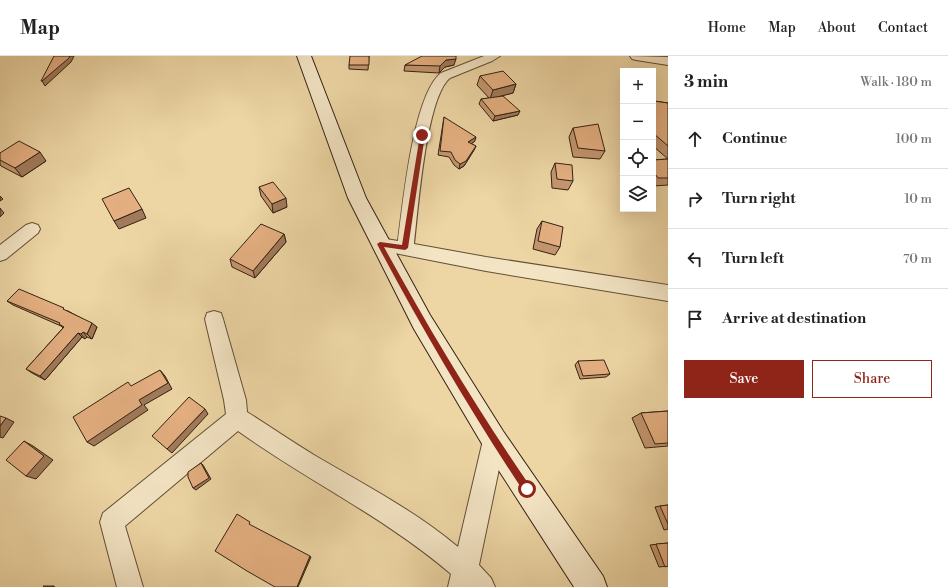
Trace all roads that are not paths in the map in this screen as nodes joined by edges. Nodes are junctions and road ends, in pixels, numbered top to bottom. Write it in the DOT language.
graph roads {
  1 [pos="304,56"];
  2 [pos="494,56"];
  3 [pos="636,56"];
  4 [pos="668,61"];
  5 [pos="32,229"];
  6 [pos="380,244"];
  7 [pos="405,248"];
  8 [pos="0,254"];
  9 [pos="668,293"];
  10 [pos="214,319"];
  11 [pos="237,418"];
  12 [pos="494,440"];
  13 [pos="463,578"];
  14 [pos="130,587"];
  15 [pos="482,587"];
  16 [pos="592,587"];
  1 -- 6 [label="street"];
  2 -- 7 [label="street"];
  3 -- 4 [label="street"];
  5 -- 8 [label="street"];
  6 -- 7 [label="street"];
  6 -- 12 [label="street"];
  7 -- 9 [label="street"];
  10 -- 11 [label="street"];
  11 -- 13 [label="street"];
  11 -- 14 [label="street"];
  12 -- 13 [label="street"];
  12 -- 16 [label="street"];
  13 -- 15 [label="street"];
}
